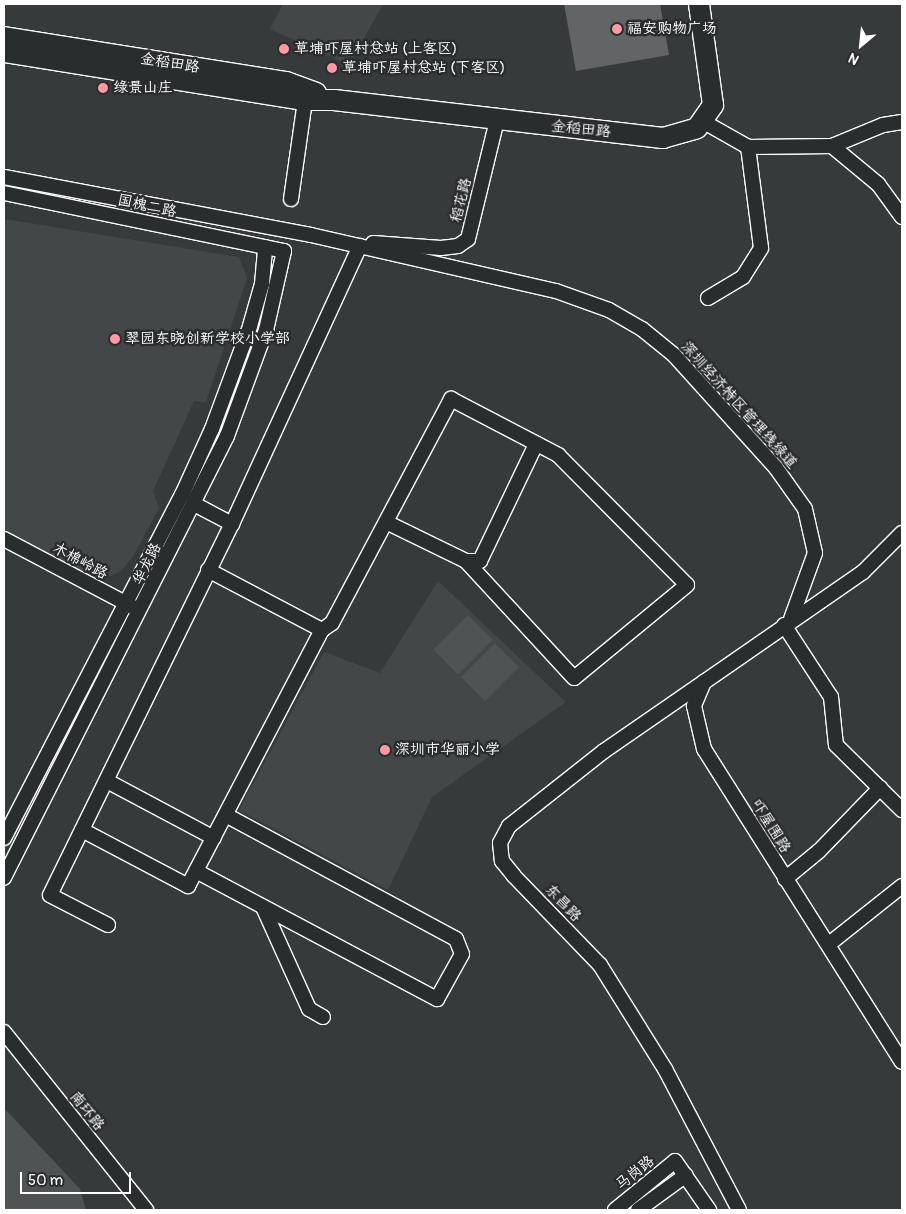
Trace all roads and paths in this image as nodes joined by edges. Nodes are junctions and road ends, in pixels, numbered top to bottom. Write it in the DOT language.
graph roads {
  1 [pos="699,4"];
  2 [pos="4,37"];
  3 [pos="4,52"];
  4 [pos="305,95"];
  5 [pos="497,120"];
  6 [pos="704,122"];
  7 [pos="902,122"];
  8 [pos="832,146"];
  9 [pos="748,147"];
  10 [pos="4,176"];
  11 [pos="50,186"];
  12 [pos="4,193"];
  13 [pos="291,199"];
  14 [pos="48,202"];
  15 [pos="902,217"];
  16 [pos="360,246"];
  17 [pos="265,248"];
  18 [pos="284,250"];
  19 [pos="708,298"];
  20 [pos="536,444"];
  21 [pos="196,505"];
  22 [pos="386,522"];
  23 [pos="232,524"];
  24 [pos="902,533"];
  25 [pos="4,539"];
  26 [pos="466,561"];
  27 [pos="208,570"];
  28 [pos="126,603"];
  29 [pos="141,611"];
  30 [pos="788,622"];
  31 [pos="322,630"];
  32 [pos="704,682"];
  33 [pos="107,782"];
  34 [pos="880,788"];
  35 [pos="902,810"];
  36 [pos="226,815"];
  37 [pos="82,830"];
  38 [pos="4,838"];
  39 [pos="214,838"];
  40 [pos="196,871"];
  41 [pos="4,878"];
  42 [pos="785,879"];
  43 [pos="902,886"];
  44 [pos="263,907"];
  45 [pos="108,925"];
  46 [pos="829,944"];
  47 [pos="323,1017"];
  48 [pos="4,1032"];
  49 [pos="902,1062"];
  50 [pos="686,1175"];
  51 [pos="146,1210"];
  52 [pos="615,1210"];
  53 [pos="638,1210"];
  54 [pos="709,1210"];
  55 [pos="739,1210"];
  1 -- 6 [label="street"];
  2 -- 4 [label="street, 金稻田路"];
  3 -- 4 [label="street, 金稻田路"];
  4 -- 5 [label="street, 金稻田路"];
  4 -- 13 [label="street"];
  5 -- 6 [label="street, 金稻田路"];
  5 -- 16 [label="street, 稻花路"];
  6 -- 9 [label="street"];
  7 -- 8 [label="street"];
  8 -- 9 [label="street"];
  8 -- 15 [label="street"];
  9 -- 19 [label="street"];
  10 -- 11 [label="street"];
  11 -- 14 [label="street"];
  11 -- 16 [label="street, 深圳经济特区管理线绿道"];
  12 -- 14 [label="street, 国槐二路"];
  14 -- 17 [label="street, 国槐二路"];
  16 -- 23 [label="street"];
  16 -- 30 [label="street, 深圳经济特区管理线绿道"];
  17 -- 18 [label="street, 国槐二路"];
  17 -- 28 [label="street, 华龙路"];
  18 -- 21 [label="street, 华龙路"];
  20 -- 22 [label="street"];
  20 -- 26 [label="street"];
  20 -- 26 [label="street"];
  21 -- 23 [label="street"];
  21 -- 29 [label="street, 华龙路"];
  22 -- 26 [label="street"];
  22 -- 31 [label="street"];
  23 -- 27 [label="street"];
  24 -- 30 [label="street"];
  25 -- 28 [label="street, 木棉岭路"];
  27 -- 31 [label="street"];
  27 -- 33 [label="street"];
  28 -- 29 [label="street, 木棉岭路"];
  28 -- 38 [label="street, 华龙路"];
  29 -- 41 [label="street, 华龙路"];
  30 -- 32 [label="street"];
  30 -- 34 [label="street"];
  31 -- 36 [label="street"];
  32 -- 42 [label="street, 吓屋围路"];
  32 -- 55 [label="street, 东昌路"];
  33 -- 37 [label="street"];
  33 -- 39 [label="street"];
  34 -- 35 [label="street"];
  34 -- 42 [label="street"];
  36 -- 39 [label="street"];
  36 -- 44 [label="street"];
  37 -- 40 [label="street"];
  37 -- 45 [label="street"];
  39 -- 40 [label="street"];
  40 -- 44 [label="street"];
  42 -- 46 [label="street, 吓屋围路"];
  43 -- 46 [label="street"];
  44 -- 47 [label="street"];
  46 -- 49 [label="street, 吓屋围路"];
  48 -- 51 [label="street, 南环路"];
  50 -- 52 [label="street, 马岗路"];
  50 -- 53 [label="street, 马岗路"];
  50 -- 54 [label="street"];
}
